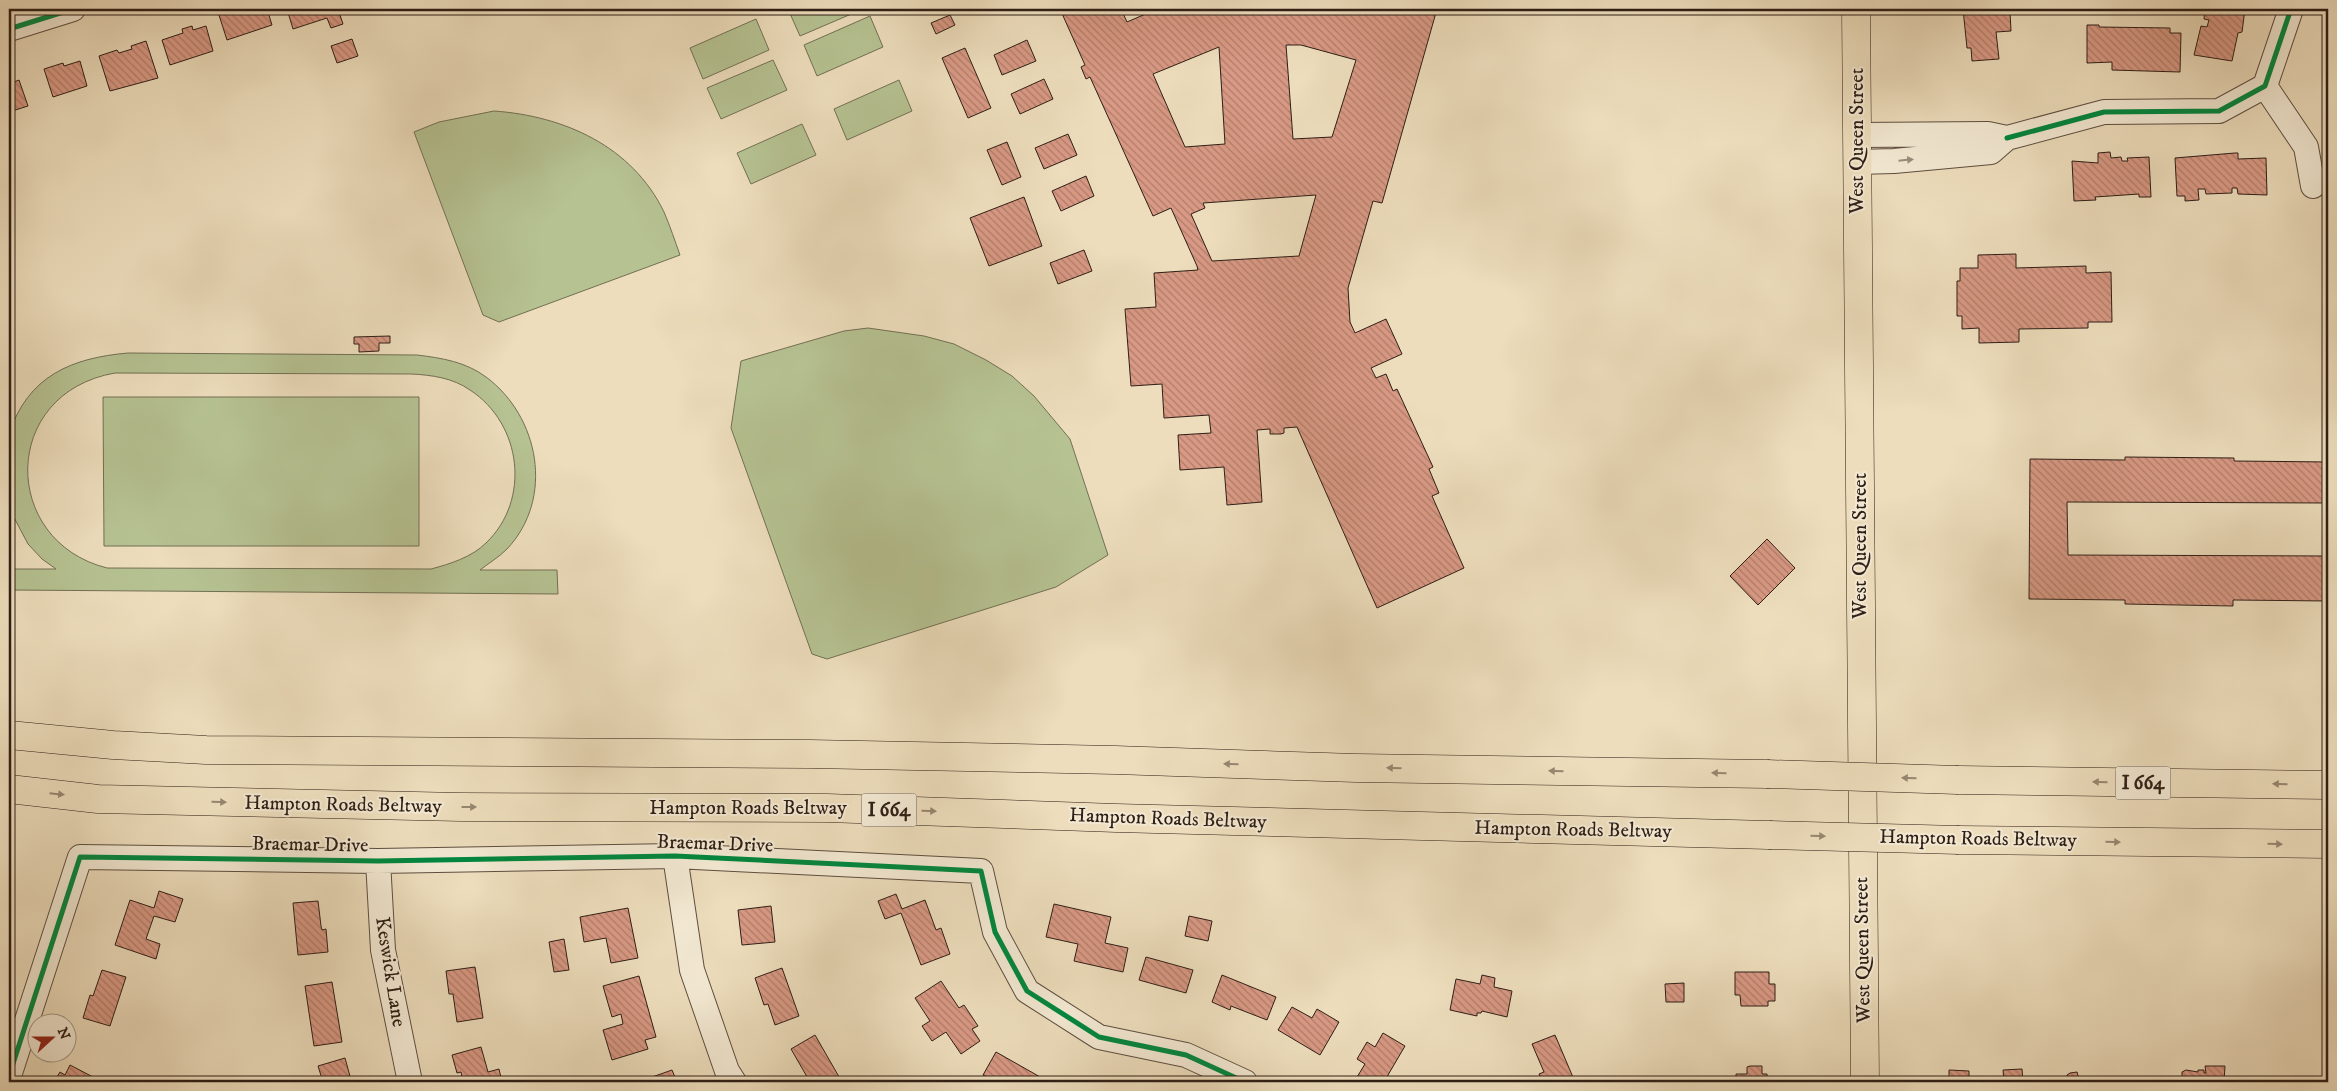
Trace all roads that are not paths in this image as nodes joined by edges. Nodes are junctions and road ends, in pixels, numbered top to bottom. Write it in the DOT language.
graph roads {
  1 [pos="73,9"];
  2 [pos="1856,9"];
  3 [pos="2291,9"];
  4 [pos="9,29"];
  5 [pos="2265,86"];
  6 [pos="1857,136"];
  7 [pos="2007,138"];
  8 [pos="1857,162"];
  9 [pos="2313,186"];
  10 [pos="9,735"];
  11 [pos="2328,785"];
  12 [pos="9,789"];
  13 [pos="2328,844"];
  14 [pos="675,856"];
  15 [pos="378,861"];
  16 [pos="9,1076"];
  17 [pos="410,1082"];
  18 [pos="734,1082"];
  19 [pos="1245,1082"];
  20 [pos="1865,1082"];
  1 -- 4 [label="street"];
  2 -- 6 [label="main road, West Queen Street"];
  3 -- 5 [label="street"];
  5 -- 7 [label="street"];
  5 -- 9 [label="street"];
  6 -- 7 [label="street"];
  6 -- 8 [label="main road, West Queen Street"];
  8 -- 7 [label="street, one-way"];
  8 -- 20 [label="main road, West Queen Street"];
  11 -- 10 [label="main road, I 664, one-way, bridge"];
  12 -- 13 [label="main road, Hampton Roads Beltway / I 664, one-way, bridge"];
  14 -- 15 [label="street, Braemar Drive"];
  14 -- 18 [label="street"];
  14 -- 19 [label="street, Braemar Drive"];
  15 -- 16 [label="street, Braemar Drive"];
  15 -- 17 [label="street, Keswick Lane"];
}
